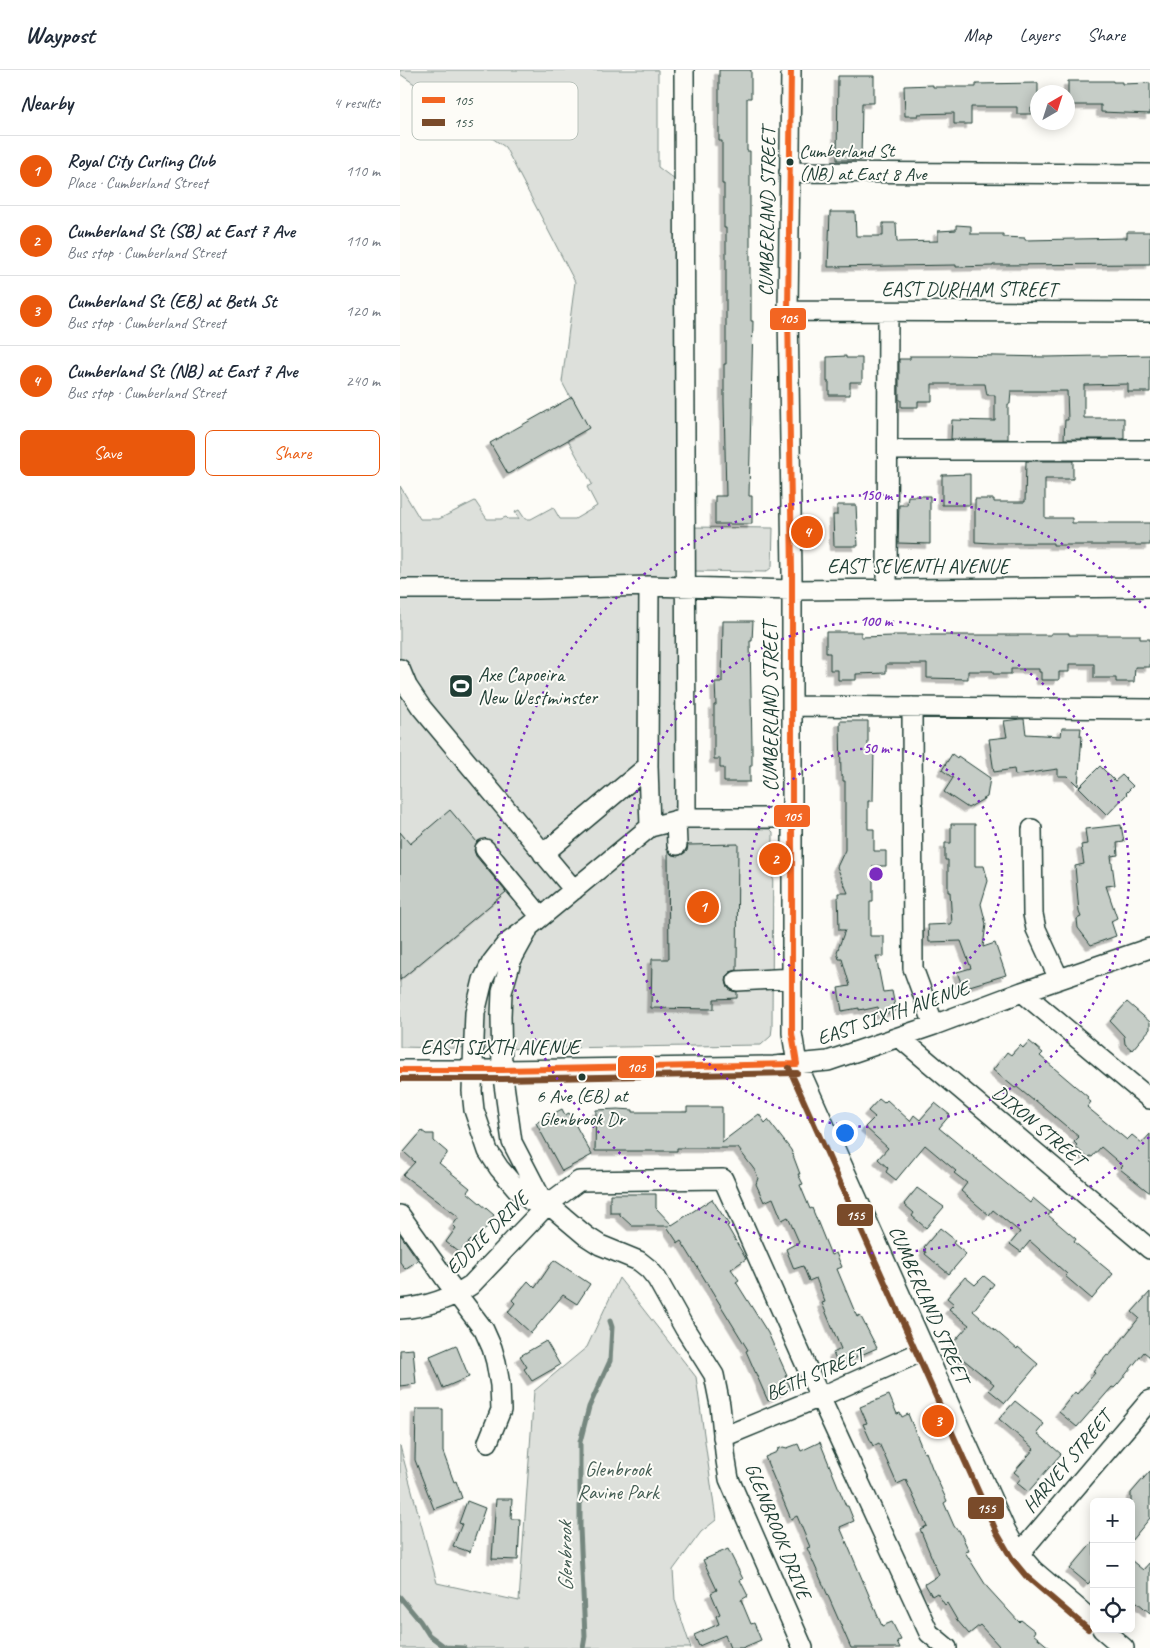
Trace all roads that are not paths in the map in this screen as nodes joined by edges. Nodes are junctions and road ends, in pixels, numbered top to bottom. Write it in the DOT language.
graph roads {
  1 [pos="684,70"];
  2 [pos="791,70"];
  3 [pos="789,172"];
  4 [pos="1150,174"];
  5 [pos="788,311"];
  6 [pos="888,312"];
  7 [pos="1150,312"];
  8 [pos="888,450"];
  9 [pos="1150,450"];
  10 [pos="655,586"];
  11 [pos="686,587"];
  12 [pos="1150,587"];
  13 [pos="887,588"];
  14 [pos="400,589"];
  15 [pos="792,590"];
  16 [pos="400,668"];
  17 [pos="792,706"];
  18 [pos="912,707"];
  19 [pos="1150,708"];
  20 [pos="648,766"];
  21 [pos="792,818"];
  22 [pos="681,819"];
  23 [pos="650,827"];
  24 [pos="1032,829"];
  25 [pos="677,845"];
  26 [pos="485,849"];
  27 [pos="543,854"];
  28 [pos="574,890"];
  29 [pos="536,922"];
  30 [pos="1149,950"];
  31 [pos="792,978"];
  32 [pos="1059,979"];
  33 [pos="737,981"];
  34 [pos="1022,992"];
  35 [pos="934,1025"];
  36 [pos="899,1037"];
  37 [pos="797,1064"];
  38 [pos="400,1070"];
  39 [pos="473,1070"];
  40 [pos="502,1070"];
  41 [pos="1150,1099"];
  42 [pos="548,1204"];
  43 [pos="400,1215"];
  44 [pos="1150,1249"];
  45 [pos="457,1294"];
  46 [pos="400,1309"];
  47 [pos="925,1350"];
  48 [pos="820,1397"];
  49 [pos="1150,1400"];
  50 [pos="723,1437"];
  51 [pos="488,1442"];
  52 [pos="1019,1554"];
  53 [pos="1090,1619"];
  54 [pos="1107,1633"];
  55 [pos="803,1648"];
  56 [pos="947,1648"];
  57 [pos="1124,1648"];
  1 -- 11 [label="street"];
  2 -- 3 [label="street, CUMBERLAND STREET"];
  3 -- 4 [label="street"];
  3 -- 5 [label="street, CUMBERLAND STREET"];
  5 -- 6 [label="street, EAST DURHAM STREET"];
  5 -- 15 [label="street, CUMBERLAND STREET"];
  6 -- 7 [label="street, EAST DURHAM STREET"];
  6 -- 8 [label="street"];
  8 -- 9 [label="street"];
  8 -- 13 [label="street"];
  10 -- 11 [label="street, EAST SEVENTH AVENUE"];
  10 -- 14 [label="street, EAST SEVENTH AVENUE"];
  10 -- 20 [label="street"];
  11 -- 15 [label="street, EAST SEVENTH AVENUE"];
  11 -- 22 [label="street"];
  12 -- 13 [label="street, EAST SEVENTH AVENUE"];
  13 -- 15 [label="street, EAST SEVENTH AVENUE"];
  15 -- 17 [label="street, CUMBERLAND STREET"];
  16 -- 27 [label="street"];
  17 -- 18 [label="street"];
  17 -- 21 [label="street, CUMBERLAND STREET"];
  18 -- 19 [label="street"];
  18 -- 35 [label="street"];
  20 -- 23 [label="street"];
  20 -- 27 [label="street"];
  21 -- 22 [label="street"];
  21 -- 31 [label="street, CUMBERLAND STREET"];
  22 -- 23 [label="street"];
  22 -- 25 [label="street"];
  23 -- 28 [label="street, GLENBROOK DRIVE"];
  24 -- 32 [label="street"];
  26 -- 29 [label="street"];
  27 -- 28 [label="street"];
  28 -- 29 [label="street, GLENBROOK DRIVE"];
  29 -- 39 [label="street, GLENBROOK DRIVE"];
  29 -- 40 [label="street, GLENBROOK DRIVE"];
  30 -- 32 [label="street, EAST SIXTH AVENUE"];
  31 -- 33 [label="street"];
  31 -- 37 [label="street, CUMBERLAND STREET"];
  32 -- 34 [label="street, EAST SIXTH AVENUE"];
  34 -- 35 [label="street, EAST SIXTH AVENUE"];
  34 -- 41 [label="street"];
  35 -- 36 [label="street, EAST SIXTH AVENUE"];
  36 -- 37 [label="street, EAST SIXTH AVENUE"];
  36 -- 44 [label="street, DIXON STREET"];
  37 -- 40 [label="street, EAST SIXTH AVENUE"];
  37 -- 47 [label="street, CUMBERLAND STREET"];
  38 -- 39 [label="street, EAST SIXTH AVENUE"];
  39 -- 40 [label="street, EAST SIXTH AVENUE"];
  39 -- 42 [label="street, GLENBROOK DRIVE"];
  40 -- 42 [label="street, GLENBROOK DRIVE"];
  42 -- 45 [label="street, EDDIE DRIVE"];
  42 -- 48 [label="street, EDDIE DRIVE"];
  42 -- 50 [label="street, GLENBROOK DRIVE"];
  43 -- 45 [label="street"];
  45 -- 46 [label="street, EDDIE DRIVE"];
  45 -- 51 [label="street"];
  47 -- 48 [label="street, BETH STREET"];
  47 -- 52 [label="street, CUMBERLAND STREET"];
  48 -- 50 [label="street, BETH STREET"];
  48 -- 56 [label="street"];
  49 -- 52 [label="street, HARVEY STREET"];
  50 -- 55 [label="street, GLENBROOK DRIVE"];
  52 -- 53 [label="street, CUMBERLAND STREET"];
  54 -- 57 [label="street"];
}
